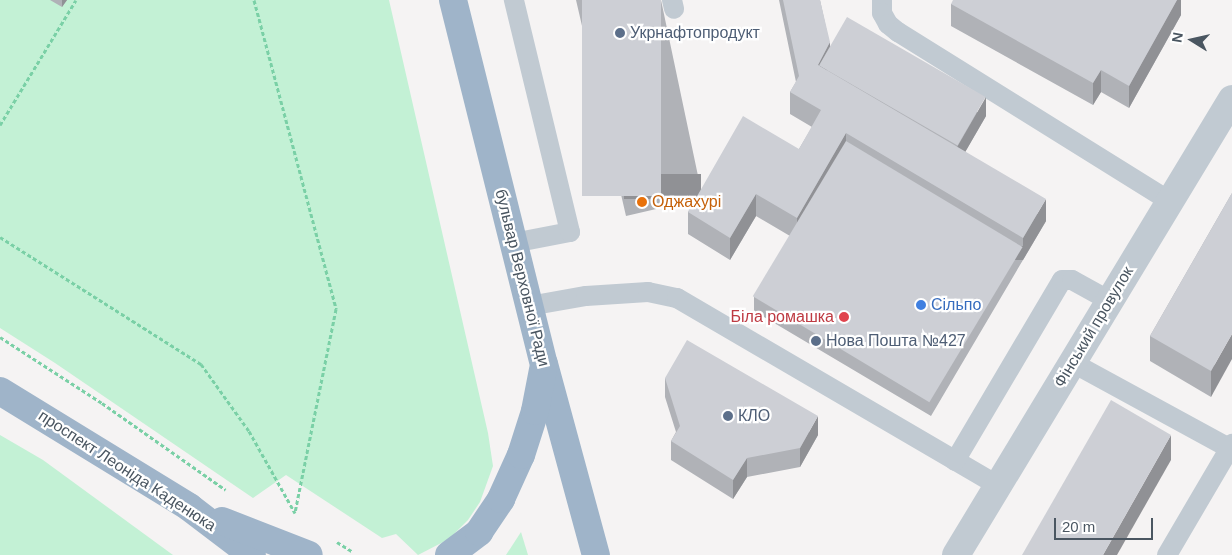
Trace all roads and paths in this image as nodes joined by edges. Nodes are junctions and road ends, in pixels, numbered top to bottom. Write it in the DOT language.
graph roads {
  1 [pos="76,0"];
  2 [pos="254,0"];
  3 [pos="452,0"];
  4 [pos="514,0"];
  5 [pos="882,0"];
  6 [pos="1232,99"];
  7 [pos="0,125"];
  8 [pos="1171,202"];
  9 [pos="0,237"];
  10 [pos="513,243"];
  11 [pos="1110,301"];
  12 [pos="529,306"];
  13 [pos="0,337"];
  14 [pos="1073,363"];
  15 [pos="544,364"];
  16 [pos="0,391"];
  17 [pos="1231,446"];
  18 [pos="955,460"];
  19 [pos="998,485"];
  20 [pos="228,491"];
  21 [pos="188,507"];
  22 [pos="286,513"];
  23 [pos="295,513"];
  24 [pos="252,555"];
  25 [pos="309,555"];
  26 [pos="449,555"];
  27 [pos="596,555"];
  28 [pos="956,555"];
  29 [pos="1167,555"];
  1 -- 7 [label="path"];
  2 -- 23 [label="path"];
  3 -- 10 [label="highway, бульвар Верховної Ради"];
  4 -- 10 [label="lane"];
  5 -- 8 [label="lane"];
  6 -- 8 [label="street, Фінський провулок"];
  8 -- 11 [label="street, Фінський провулок"];
  9 -- 23 [label="path"];
  10 -- 12 [label="highway, бульвар Верховної Ради"];
  11 -- 14 [label="street, Фінський провулок"];
  11 -- 18 [label="lane"];
  12 -- 15 [label="highway, бульвар Верховної Ради"];
  12 -- 18 [label="lane"];
  13 -- 20 [label="path"];
  14 -- 17 [label="lane"];
  14 -- 19 [label="street, Фінський провулок"];
  15 -- 26 [label="highway"];
  15 -- 27 [label="highway, бульвар Верховної Ради"];
  16 -- 21 [label="highway, проспект Леоніда Каденюка"];
  17 -- 29 [label="lane"];
  18 -- 19 [label="lane"];
  19 -- 28 [label="street, Фінський провулок"];
  21 -- 24 [label="highway, проспект Леоніда Каденюка"];
  21 -- 25 [label="highway"];
  22 -- 23 [label="path"];
}
